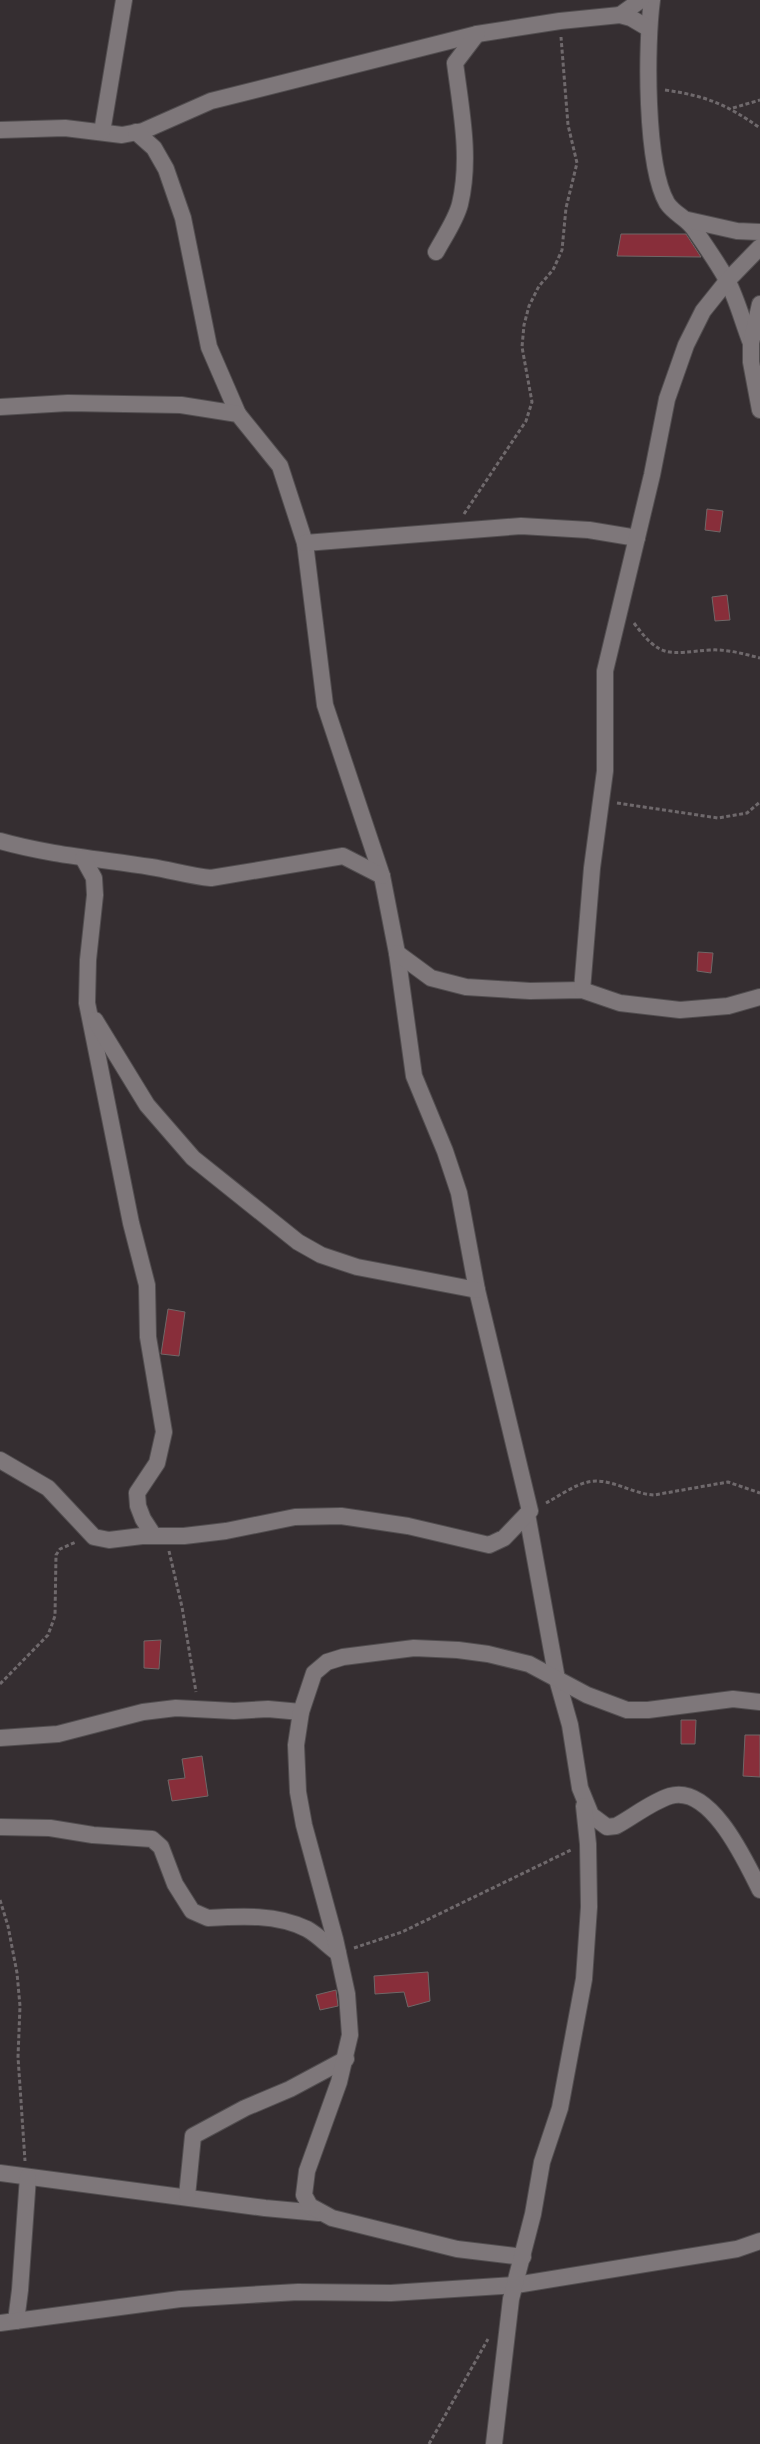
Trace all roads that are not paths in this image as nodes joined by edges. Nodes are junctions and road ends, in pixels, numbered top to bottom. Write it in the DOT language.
graph roads {
  1 [pos="124,0"];
  2 [pos="641,0"];
  3 [pos="652,0"];
  4 [pos="620,15"];
  5 [pos="648,28"];
  6 [pos="477,34"];
  7 [pos="0,130"];
  8 [pos="102,132"];
  9 [pos="136,132"];
  10 [pos="688,220"];
  11 [pos="760,232"];
  12 [pos="760,247"];
  13 [pos="436,252"];
  14 [pos="727,281"];
  15 [pos="760,304"];
  16 [pos="751,343"];
  17 [pos="0,407"];
  18 [pos="760,410"];
  19 [pos="238,414"];
  20 [pos="637,538"];
  21 [pos="306,543"];
  22 [pos="0,841"];
  23 [pos="83,858"];
  24 [pos="382,876"];
  25 [pos="396,953"];
  26 [pos="582,990"];
  27 [pos="760,997"];
  28 [pos="87,1003"];
  29 [pos="477,1290"];
  30 [pos="0,1460"];
  31 [pos="529,1513"];
  32 [pos="159,1537"];
  33 [pos="557,1679"];
  34 [pos="760,1702"];
  35 [pos="301,1712"];
  36 [pos="0,1738"];
  37 [pos="584,1803"];
  38 [pos="0,1827"];
  39 [pos="760,1890"];
  40 [pos="338,1955"];
  41 [pos="346,2059"];
  42 [pos="0,2174"];
  43 [pos="26,2177"];
  44 [pos="187,2196"];
  45 [pos="319,2213"];
  46 [pos="760,2241"];
  47 [pos="522,2257"];
  48 [pos="516,2285"];
  49 [pos="8,2322"];
  50 [pos="494,2444"];
  1 -- 8 [label="street"];
  2 -- 4 [label="street"];
  3 -- 5 [label="street"];
  4 -- 5 [label="street"];
  4 -- 6 [label="street"];
  5 -- 10 [label="street"];
  6 -- 9 [label="street"];
  6 -- 13 [label="street"];
  7 -- 8 [label="street"];
  8 -- 9 [label="street"];
  9 -- 19 [label="street"];
  10 -- 11 [label="street"];
  10 -- 14 [label="street"];
  12 -- 14 [label="street"];
  14 -- 16 [label="street"];
  14 -- 20 [label="street"];
  15 -- 16 [label="street"];
  16 -- 18 [label="street"];
  17 -- 19 [label="street"];
  19 -- 21 [label="street"];
  20 -- 21 [label="street"];
  20 -- 26 [label="street"];
  21 -- 24 [label="street"];
  22 -- 23 [label="street"];
  23 -- 24 [label="street"];
  23 -- 28 [label="street"];
  24 -- 25 [label="street"];
  25 -- 26 [label="street"];
  25 -- 29 [label="street"];
  26 -- 27 [label="street"];
  28 -- 29 [label="street"];
  28 -- 32 [label="street"];
  29 -- 31 [label="street"];
  30 -- 32 [label="street"];
  31 -- 32 [label="street"];
  31 -- 33 [label="street"];
  33 -- 34 [label="street"];
  33 -- 35 [label="street"];
  33 -- 37 [label="street"];
  35 -- 36 [label="street"];
  35 -- 40 [label="street"];
  37 -- 39 [label="street"];
  37 -- 47 [label="street"];
  38 -- 40 [label="street"];
  40 -- 41 [label="street"];
  41 -- 44 [label="street"];
  41 -- 45 [label="street"];
  42 -- 43 [label="street"];
  43 -- 44 [label="street"];
  43 -- 49 [label="street"];
  44 -- 45 [label="street"];
  45 -- 47 [label="street"];
  46 -- 48 [label="street"];
  47 -- 48 [label="street"];
  48 -- 49 [label="street"];
  48 -- 50 [label="street"];
}
